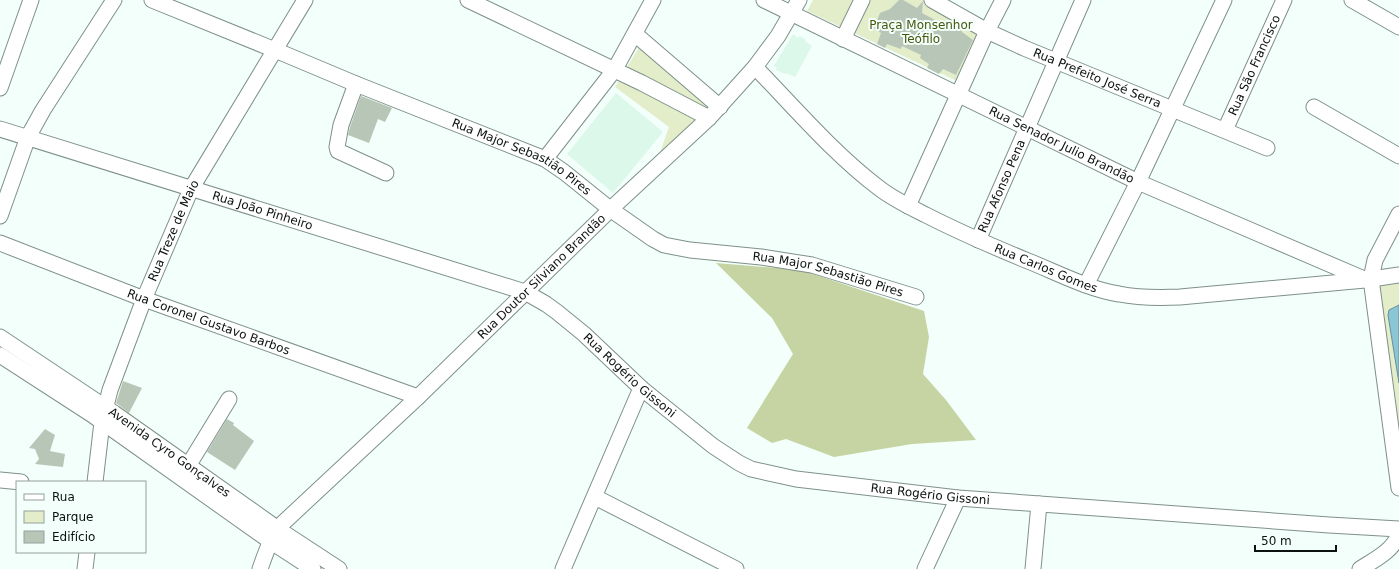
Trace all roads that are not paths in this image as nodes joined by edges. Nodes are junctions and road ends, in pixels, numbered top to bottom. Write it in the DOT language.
graph roads {
  1 [pos="31,0"];
  2 [pos="114,0"];
  3 [pos="152,0"];
  4 [pos="305,0"];
  5 [pos="468,0"];
  6 [pos="653,0"];
  7 [pos="764,0"];
  8 [pos="799,0"];
  9 [pos="862,0"];
  10 [pos="932,0"];
  11 [pos="1003,0"];
  12 [pos="1083,0"];
  13 [pos="1224,0"];
  14 [pos="1284,0"];
  15 [pos="1352,0"];
  16 [pos="792,14"];
  17 [pos="1399,27"];
  18 [pos="987,31"];
  19 [pos="635,34"];
  20 [pos="843,39"];
  21 [pos="275,50"];
  22 [pos="1056,62"];
  23 [pos="755,67"];
  24 [pos="615,69"];
  25 [pos="356,84"];
  26 [pos="0,88"];
  27 [pos="958,95"];
  28 [pos="720,107"];
  29 [pos="1314,107"];
  30 [pos="1173,108"];
  31 [pos="709,118"];
  32 [pos="1028,127"];
  33 [pos="0,128"];
  34 [pos="1225,130"];
  35 [pos="28,137"];
  36 [pos="1267,148"];
  37 [pos="1399,156"];
  38 [pos="545,159"];
  39 [pos="386,173"];
  40 [pos="1138,182"];
  41 [pos="191,189"];
  42 [pos="908,206"];
  43 [pos="610,210"];
  44 [pos="1399,214"];
  45 [pos="0,216"];
  46 [pos="978,240"];
  47 [pos="0,243"];
  48 [pos="1399,275"];
  49 [pos="1368,279"];
  50 [pos="1086,285"];
  51 [pos="525,292"];
  52 [pos="916,297"];
  53 [pos="144,299"];
  54 [pos="0,337"];
  55 [pos="0,355"];
  56 [pos="641,388"];
  57 [pos="418,397"];
  58 [pos="229,399"];
  59 [pos="103,414"];
  60 [pos="188,466"];
  61 [pos="0,480"];
  62 [pos="95,481"];
  63 [pos="16,482"];
  64 [pos="1399,488"];
  65 [pos="595,496"];
  66 [pos="958,498"];
  67 [pos="1039,504"];
  68 [pos="1399,529"];
  69 [pos="1399,534"];
  70 [pos="274,535"];
  71 [pos="87,553"];
  72 [pos="86,569"];
  73 [pos="260,569"];
  74 [pos="313,569"];
  75 [pos="339,569"];
  76 [pos="564,569"];
  77 [pos="736,569"];
  78 [pos="925,569"];
  79 [pos="1033,569"];
  80 [pos="1360,569"];
  1 -- 26 [label="street"];
  2 -- 35 [label="street"];
  3 -- 21 [label="street, Rua Major Sebastião Pires"];
  4 -- 21 [label="street, Rua Treze de Maio"];
  5 -- 24 [label="street"];
  6 -- 19 [label="street"];
  7 -- 16 [label="street, Rua Senador Julio Brandão"];
  8 -- 16 [label="street, Rua Doutor Silviano Brandão"];
  9 -- 20 [label="street"];
  10 -- 18 [label="street, Rua Prefeito José Serra"];
  11 -- 18 [label="street"];
  12 -- 22 [label="street, Rua Afonso Pena"];
  13 -- 30 [label="street"];
  14 -- 34 [label="street, Rua São Francisco"];
  15 -- 17 [label="street"];
  16 -- 20 [label="street, Rua Senador Julio Brandão"];
  16 -- 23 [label="street, Rua Doutor Silviano Brandão"];
  18 -- 22 [label="street, Rua Prefeito José Serra"];
  18 -- 27 [label="street"];
  19 -- 24 [label="street"];
  19 -- 28 [label="street"];
  20 -- 27 [label="street, Rua Senador Julio Brandão"];
  21 -- 25 [label="street, Rua Major Sebastião Pires"];
  21 -- 41 [label="street, Rua Treze de Maio"];
  22 -- 30 [label="street, Rua Prefeito José Serra"];
  22 -- 32 [label="street, Rua Afonso Pena"];
  23 -- 28 [label="street, Rua Doutor Silviano Brandão"];
  23 -- 42 [label="street, Rua Carlos Gomes"];
  24 -- 31 [label="street"];
  24 -- 38 [label="street"];
  25 -- 38 [label="street, Rua Major Sebastião Pires"];
  25 -- 39 [label="street"];
  27 -- 32 [label="street, Rua Senador Julio Brandão"];
  27 -- 42 [label="street"];
  28 -- 31 [label="street, Rua Doutor Silviano Brandão"];
  29 -- 37 [label="street"];
  30 -- 34 [label="street, Rua Prefeito José Serra"];
  30 -- 40 [label="street"];
  31 -- 43 [label="street, Rua Doutor Silviano Brandão"];
  32 -- 40 [label="street, Rua Senador Julio Brandão"];
  32 -- 46 [label="street, Rua Afonso Pena"];
  33 -- 35 [label="street, Rua João Pinheiro"];
  34 -- 36 [label="street, Rua Prefeito José Serra"];
  35 -- 41 [label="street, Rua João Pinheiro"];
  35 -- 45 [label="street"];
  38 -- 43 [label="street, Rua Major Sebastião Pires"];
  40 -- 49 [label="street, Rua Senador Julio Brandão"];
  40 -- 50 [label="street"];
  41 -- 51 [label="street, Rua João Pinheiro"];
  41 -- 53 [label="street, Rua Treze de Maio"];
  42 -- 46 [label="street, Rua Carlos Gomes"];
  43 -- 51 [label="street, Rua Doutor Silviano Brandão"];
  43 -- 52 [label="street, Rua Major Sebastião Pires"];
  44 -- 49 [label="street"];
  46 -- 50 [label="street, Rua Carlos Gomes"];
  47 -- 53 [label="street, Rua Coronel Gustavo Barbos"];
  48 -- 49 [label="street, Rua Carlos Gomes"];
  49 -- 50 [label="street, Rua Carlos Gomes"];
  49 -- 64 [label="street"];
  51 -- 56 [label="street, Rua Rogério Gissoni"];
  51 -- 57 [label="street, Rua Doutor Silviano Brandão"];
  53 -- 57 [label="street, Rua Coronel Gustavo Barbos"];
  53 -- 59 [label="street, Rua Treze de Maio"];
  54 -- 59 [label="street, Avenida Cyro Gonçalves"];
  55 -- 59 [label="street, Avenida Cyro Gonçalves"];
  56 -- 65 [label="street"];
  56 -- 66 [label="street, Rua Rogério Gissoni"];
  57 -- 70 [label="street, Rua Doutor Silviano Brandão"];
  58 -- 60 [label="street"];
  59 -- 60 [label="street, Avenida Cyro Gonçalves"];
  59 -- 62 [label="street, Rua Treze de Maio"];
  59 -- 70 [label="street, Avenida Cyro Gonçalves"];
  60 -- 70 [label="street, Avenida Cyro Gonçalves"];
  61 -- 63 [label="street"];
  65 -- 76 [label="street"];
  65 -- 77 [label="street"];
  66 -- 67 [label="street, Rua Rogério Gissoni"];
  66 -- 78 [label="street"];
  67 -- 68 [label="street, Rua Rogério Gissoni"];
  67 -- 79 [label="street"];
  69 -- 80 [label="street"];
  70 -- 73 [label="street"];
  70 -- 74 [label="street, Avenida Cyro Gonçalves"];
  70 -- 75 [label="street, Avenida Cyro Gonçalves"];
  71 -- 72 [label="street"];
}
